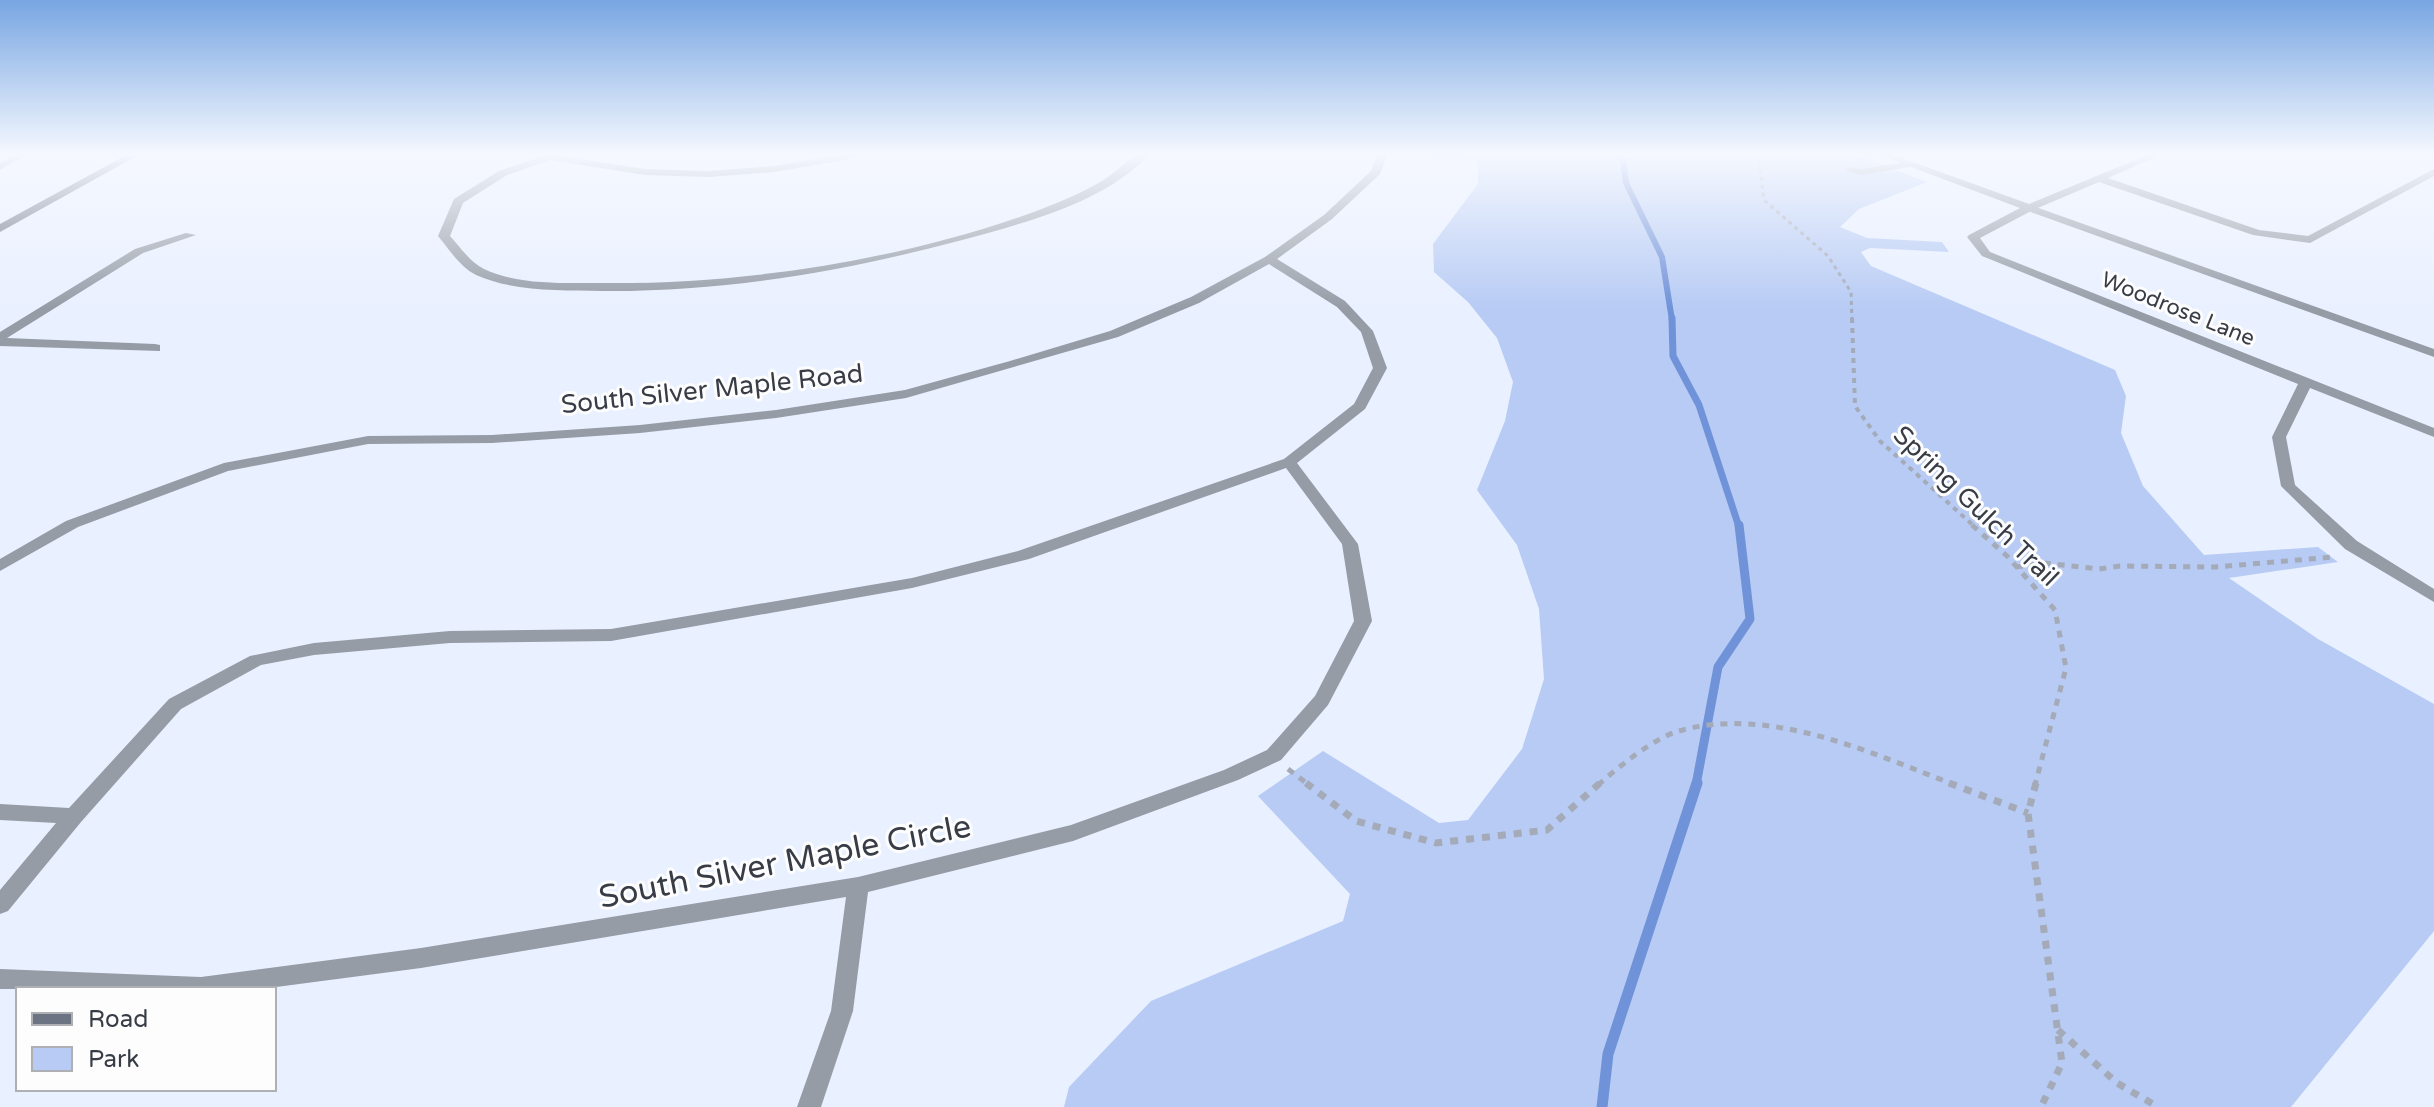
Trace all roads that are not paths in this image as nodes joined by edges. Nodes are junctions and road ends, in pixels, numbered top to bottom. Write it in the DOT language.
graph roads {
  1 [pos="44,205"];
  2 [pos="457,205"];
  3 [pos="1057,205"];
  4 [pos="1341,205"];
  5 [pos="2020,205"];
  6 [pos="2037,205"];
  7 [pos="2175,205"];
  8 [pos="2374,205"];
  9 [pos="2029,208"];
  10 [pos="0,229"];
  11 [pos="190,235"];
  12 [pos="1269,259"];
  13 [pos="0,340"];
  14 [pos="155,348"];
  15 [pos="2434,353"];
  16 [pos="2306,382"];
  17 [pos="2434,433"];
  18 [pos="1289,462"];
  19 [pos="0,566"];
  20 [pos="2434,597"];
  21 [pos="0,812"];
  22 [pos="74,816"];
  23 [pos="858,886"];
  24 [pos="0,905"];
  25 [pos="0,979"];
  26 [pos="809,1107"];
  1 -- 10 [label="main road"];
  2 -- 3 [label="street"];
  4 -- 12 [label="street, South Silver Maple Road"];
  5 -- 9 [label="street"];
  6 -- 9 [label="street"];
  7 -- 8 [label="street"];
  9 -- 15 [label="street"];
  9 -- 16 [label="street, Woodrose Lane"];
  11 -- 13 [label="street"];
  12 -- 18 [label="street"];
  12 -- 19 [label="street, South Silver Maple Road"];
  13 -- 14 [label="street"];
  16 -- 17 [label="street, Woodrose Lane"];
  16 -- 20 [label="street"];
  18 -- 22 [label="street"];
  18 -- 23 [label="street, South Silver Maple Circle"];
  21 -- 22 [label="street"];
  22 -- 24 [label="street"];
  23 -- 25 [label="street, South Silver Maple Circle"];
  23 -- 26 [label="street"];
}
